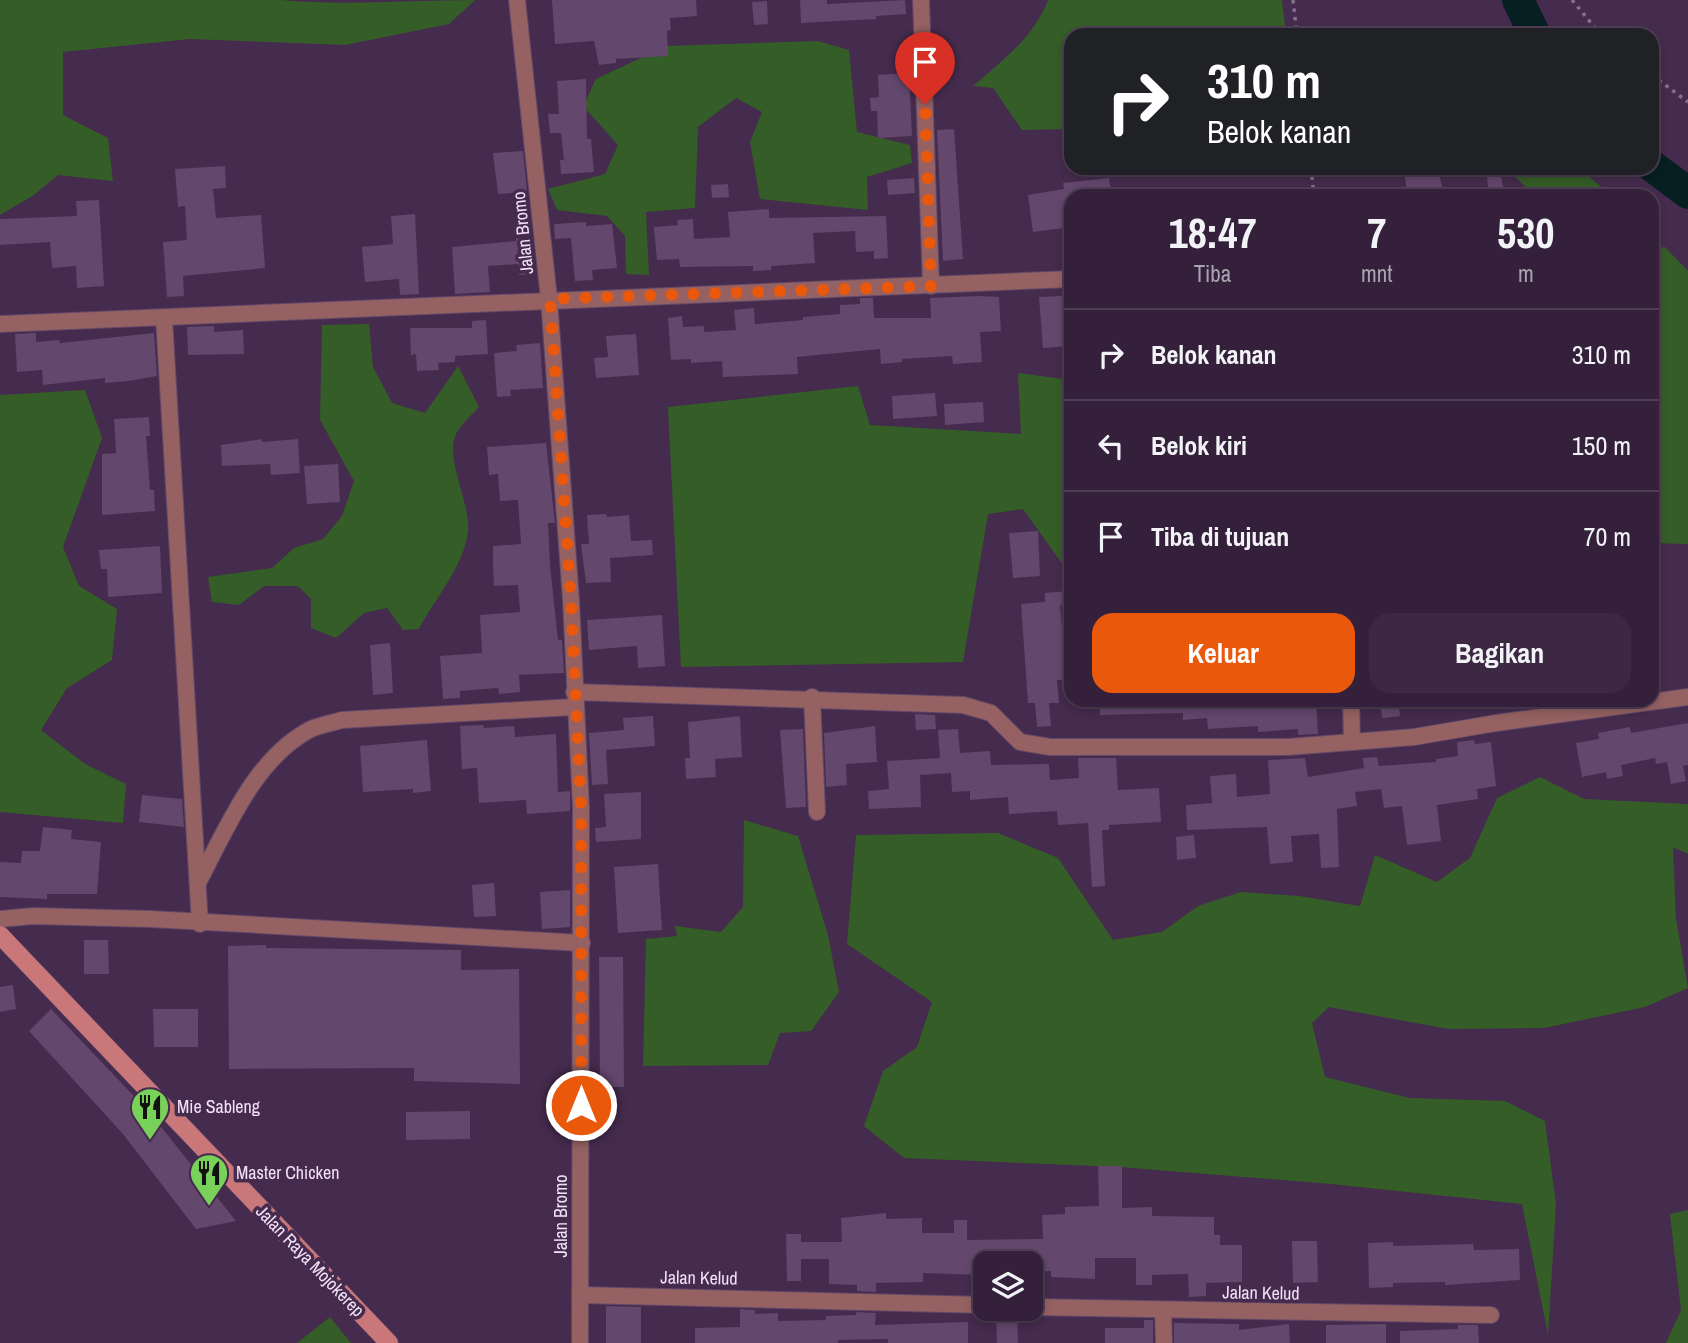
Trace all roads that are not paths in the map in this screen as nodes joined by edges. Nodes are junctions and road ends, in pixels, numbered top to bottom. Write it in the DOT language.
graph roads {
  1 [pos="517,0"];
  2 [pos="921,0"];
  3 [pos="1064,279"];
  4 [pos="931,286"];
  5 [pos="550,299"];
  6 [pos="164,318"];
  7 [pos="0,324"];
  8 [pos="1688,697"];
  9 [pos="812,698"];
  10 [pos="574,699"];
  11 [pos="1659,699"];
  12 [pos="1351,707"];
  13 [pos="1555,707"];
  14 [pos="1352,742"];
  15 [pos="817,812"];
  16 [pos="198,883"];
  17 [pos="0,919"];
  18 [pos="200,924"];
  19 [pos="0,935"];
  20 [pos="582,943"];
  21 [pos="580,1295"];
  22 [pos="973,1305"];
  23 [pos="1043,1307"];
  24 [pos="1163,1310"];
  25 [pos="1491,1315"];
  26 [pos="389,1343"];
  27 [pos="580,1343"];
  28 [pos="1164,1343"];
  1 -- 5 [label="street, Jalan Bromo"];
  2 -- 4 [label="street"];
  3 -- 4 [label="street"];
  4 -- 5 [label="street"];
  5 -- 6 [label="street"];
  5 -- 10 [label="street, Jalan Bromo"];
  6 -- 7 [label="street"];
  6 -- 16 [label="street"];
  8 -- 11 [label="street"];
  9 -- 10 [label="street"];
  9 -- 14 [label="street"];
  9 -- 15 [label="street"];
  10 -- 16 [label="street"];
  10 -- 20 [label="street, Jalan Bromo"];
  12 -- 14 [label="street"];
  13 -- 14 [label="street"];
  16 -- 18 [label="street"];
  17 -- 18 [label="street"];
  18 -- 20 [label="street"];
  19 -- 26 [label="main road, Jalan Raya Mojokerep"];
  20 -- 21 [label="street, Jalan Bromo"];
  21 -- 22 [label="street, Jalan Kelud"];
  21 -- 27 [label="street, Jalan Bromo"];
  23 -- 24 [label="street, Jalan Kelud"];
  24 -- 25 [label="street, Jalan Kelud"];
  24 -- 28 [label="street"];
}
